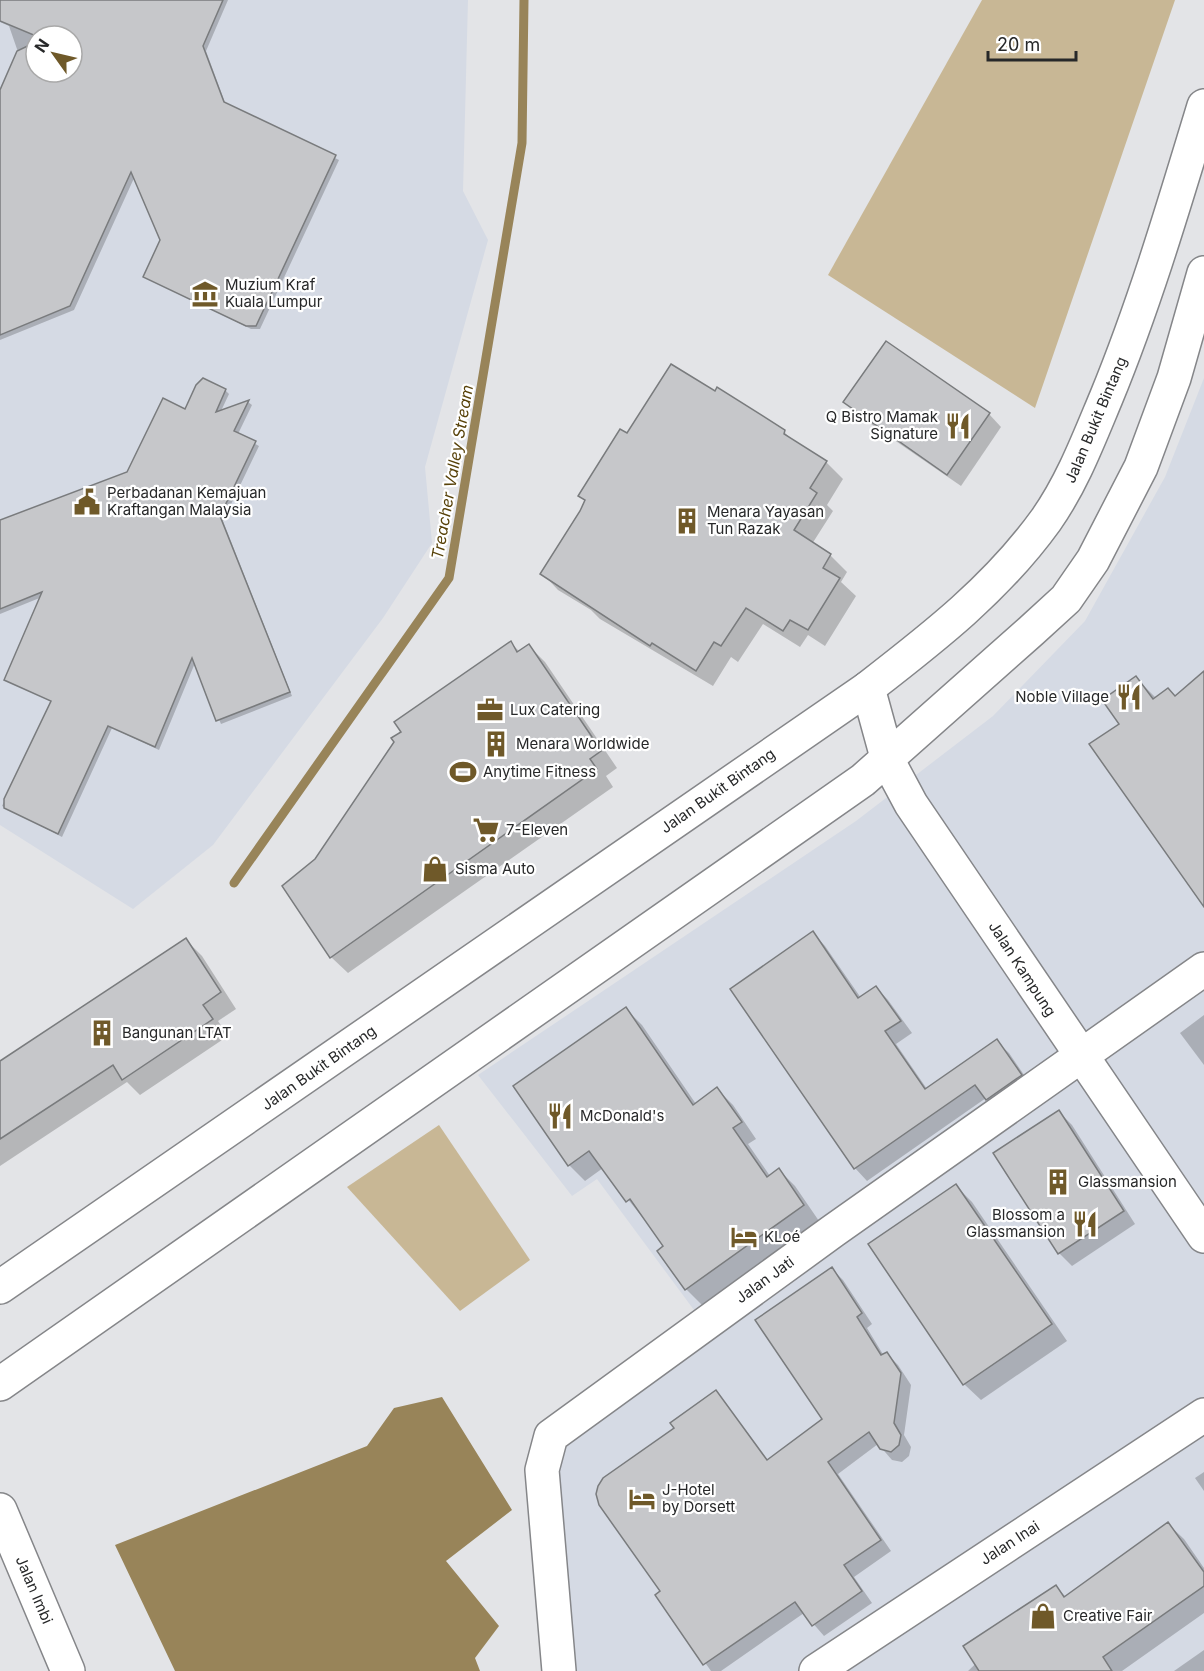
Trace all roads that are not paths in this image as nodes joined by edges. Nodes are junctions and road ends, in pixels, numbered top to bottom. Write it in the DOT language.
graph roads {
  1 [pos="1204,106"];
  2 [pos="1204,273"];
  3 [pos="868,688"];
  4 [pos="888,761"];
  5 [pos="1204,969"];
  6 [pos="1080,1057"];
  7 [pos="1204,1236"];
  8 [pos="0,1287"];
  9 [pos="0,1384"];
  10 [pos="1204,1415"];
  11 [pos="0,1510"];
  12 [pos="69,1671"];
  13 [pos="559,1671"];
  14 [pos="816,1671"];
  1 -- 3 [label="main road, Jalan Bukit Bintang"];
  2 -- 4 [label="main road"];
  3 -- 4 [label="main road, Jalan Kampung"];
  3 -- 8 [label="main road, Jalan Bukit Bintang"];
  4 -- 6 [label="main road, Jalan Kampung"];
  4 -- 9 [label="main road"];
  5 -- 6 [label="main road, Jalan Jati"];
  6 -- 7 [label="main road, Jalan Kampung"];
  6 -- 13 [label="main road, Jalan Jati"];
  10 -- 14 [label="main road, Jalan Inai"];
  11 -- 12 [label="main road, Jalan Imbi"];
}
